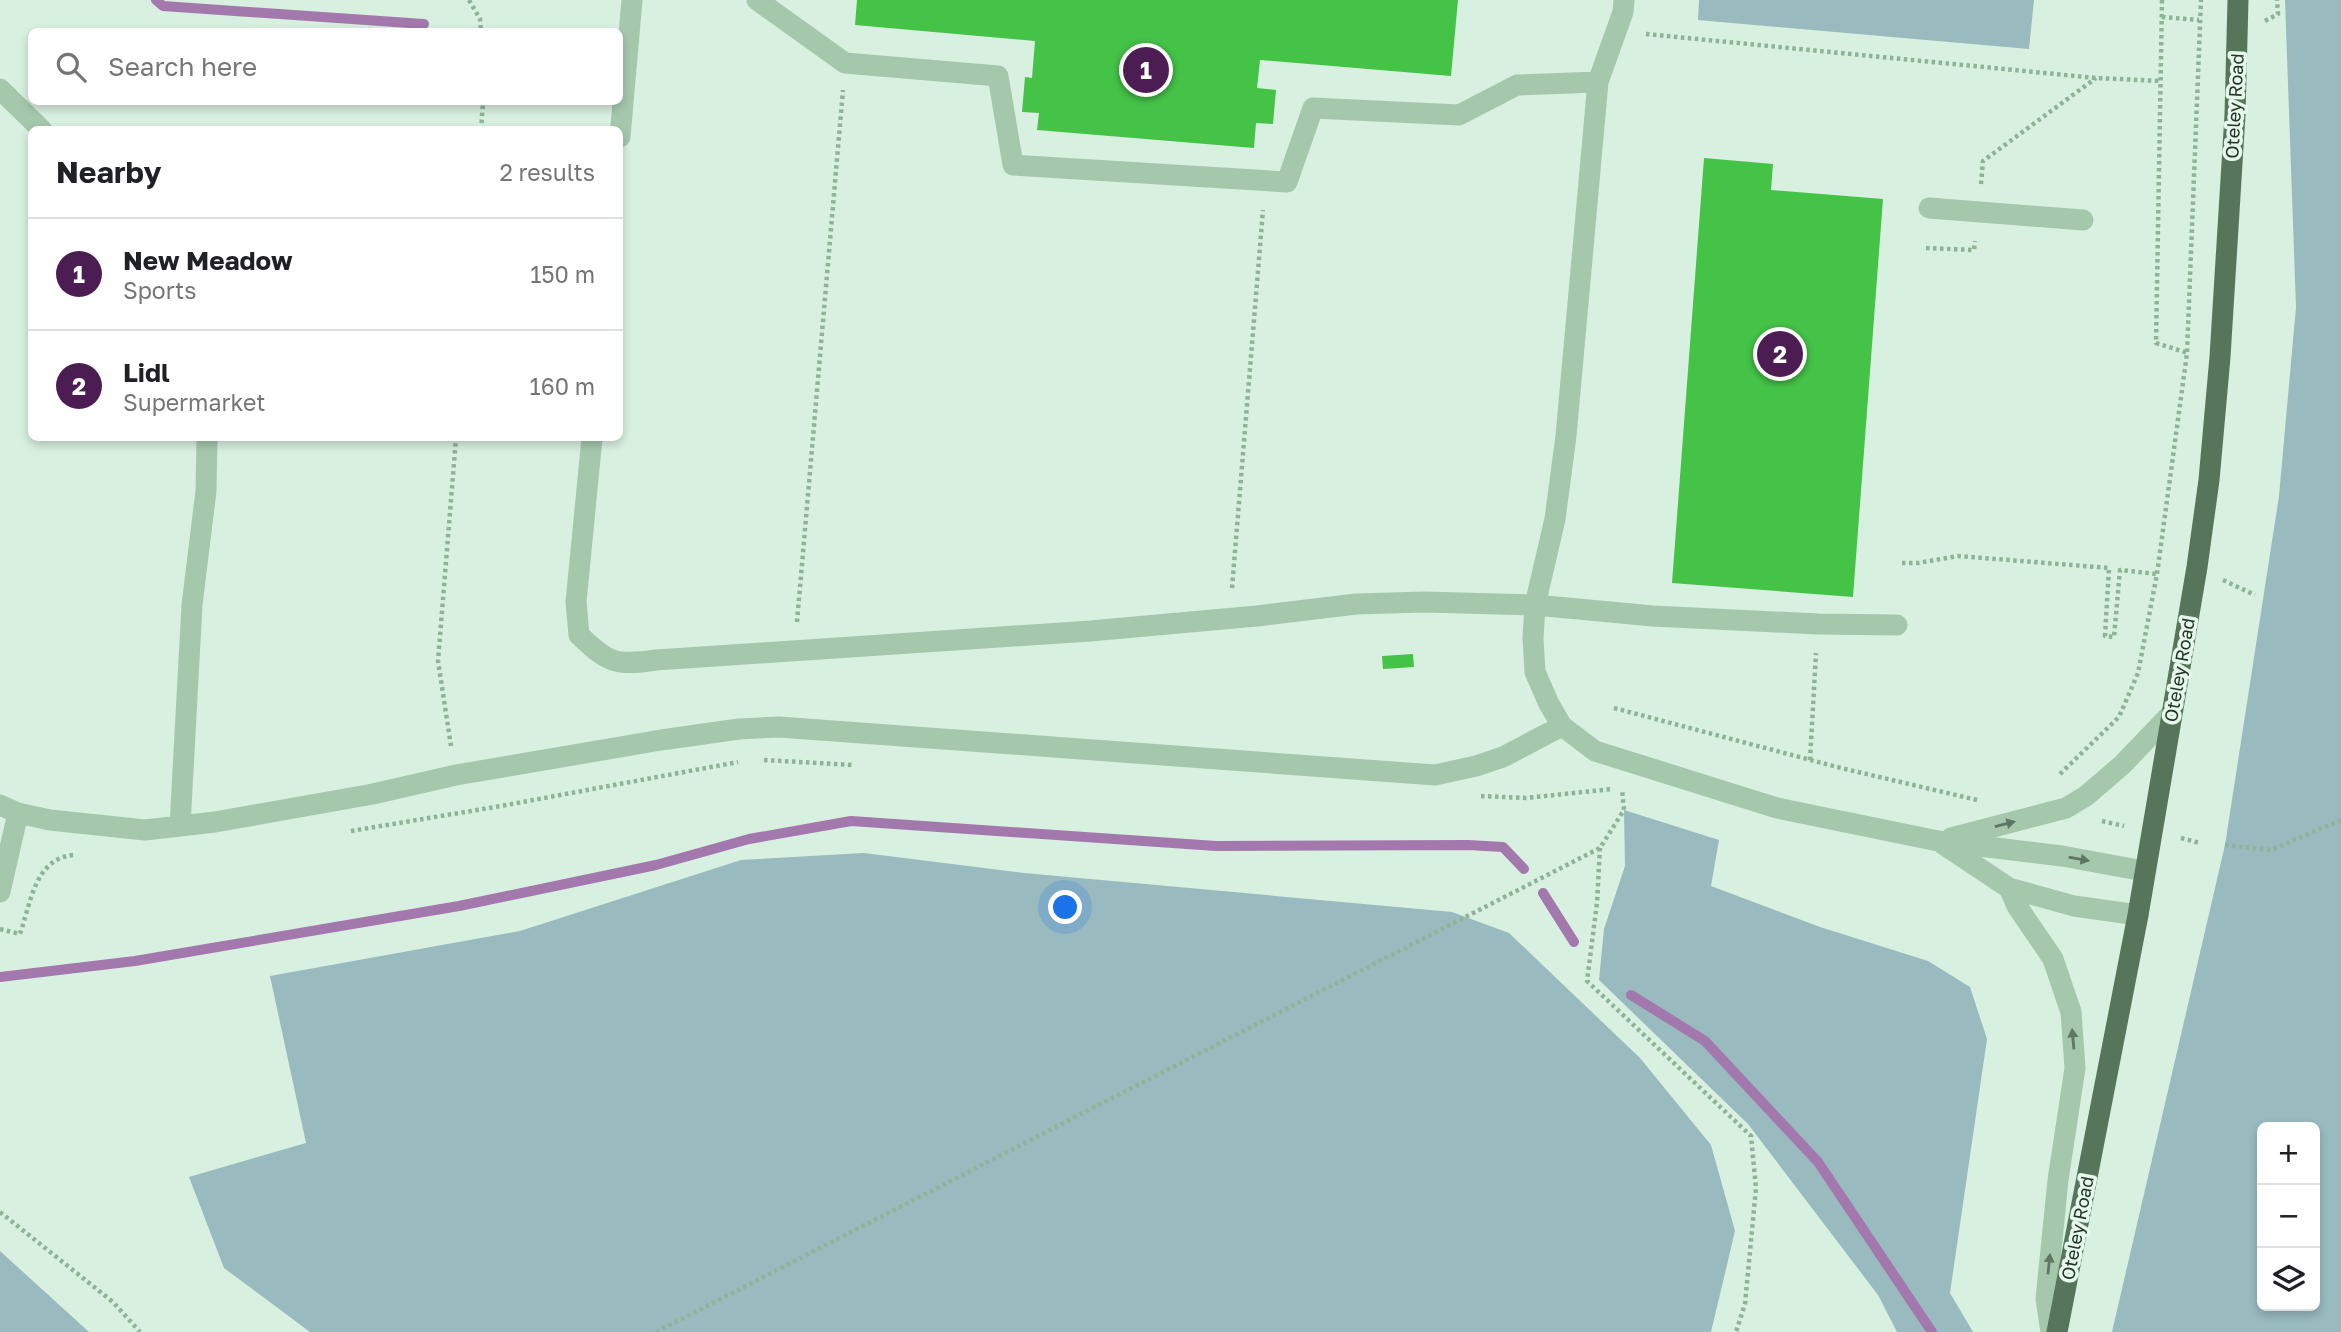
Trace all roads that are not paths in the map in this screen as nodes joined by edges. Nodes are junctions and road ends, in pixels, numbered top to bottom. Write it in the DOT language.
graph roads {
  1 [pos="632,0"];
  2 [pos="757,0"];
  3 [pos="1624,0"];
  4 [pos="2238,0"];
  5 [pos="1598,82"];
  6 [pos="0,89"];
  7 [pos="623,103"];
  8 [pos="623,105"];
  9 [pos="38,126"];
  10 [pos="621,126"];
  11 [pos="1929,208"];
  12 [pos="2083,220"];
  13 [pos="207,441"];
  14 [pos="592,441"];
  15 [pos="1535,606"];
  16 [pos="1897,625"];
  17 [pos="2171,714"];
  18 [pos="1562,726"];
  19 [pos="9,809"];
  20 [pos="180,826"];
  21 [pos="1938,841"];
  22 [pos="2144,871"];
  23 [pos="2009,888"];
  24 [pos="0,892"];
  25 [pos="2138,915"];
  26 [pos="2051,1332"];
  27 [pos="2057,1332"];
  1 -- 7 [label="street"];
  2 -- 5 [label="street"];
  3 -- 5 [label="street"];
  4 -- 17 [label="main road, Oteley Road"];
  5 -- 15 [label="street"];
  6 -- 9 [label="street"];
  8 -- 10 [label="street"];
  11 -- 12 [label="street"];
  13 -- 20 [label="street"];
  14 -- 15 [label="street"];
  15 -- 16 [label="street"];
  15 -- 18 [label="street"];
  21 -- 17 [label="street, one-way"];
  17 -- 22 [label="main road, Oteley Road"];
  18 -- 20 [label="street"];
  18 -- 21 [label="street"];
  19 -- 20 [label="street"];
  19 -- 24 [label="street"];
  21 -- 22 [label="street, one-way"];
  21 -- 23 [label="street"];
  22 -- 25 [label="main road, Oteley Road"];
  23 -- 25 [label="street"];
  26 -- 23 [label="street, one-way"];
  25 -- 27 [label="main road, Oteley Road"];
}
